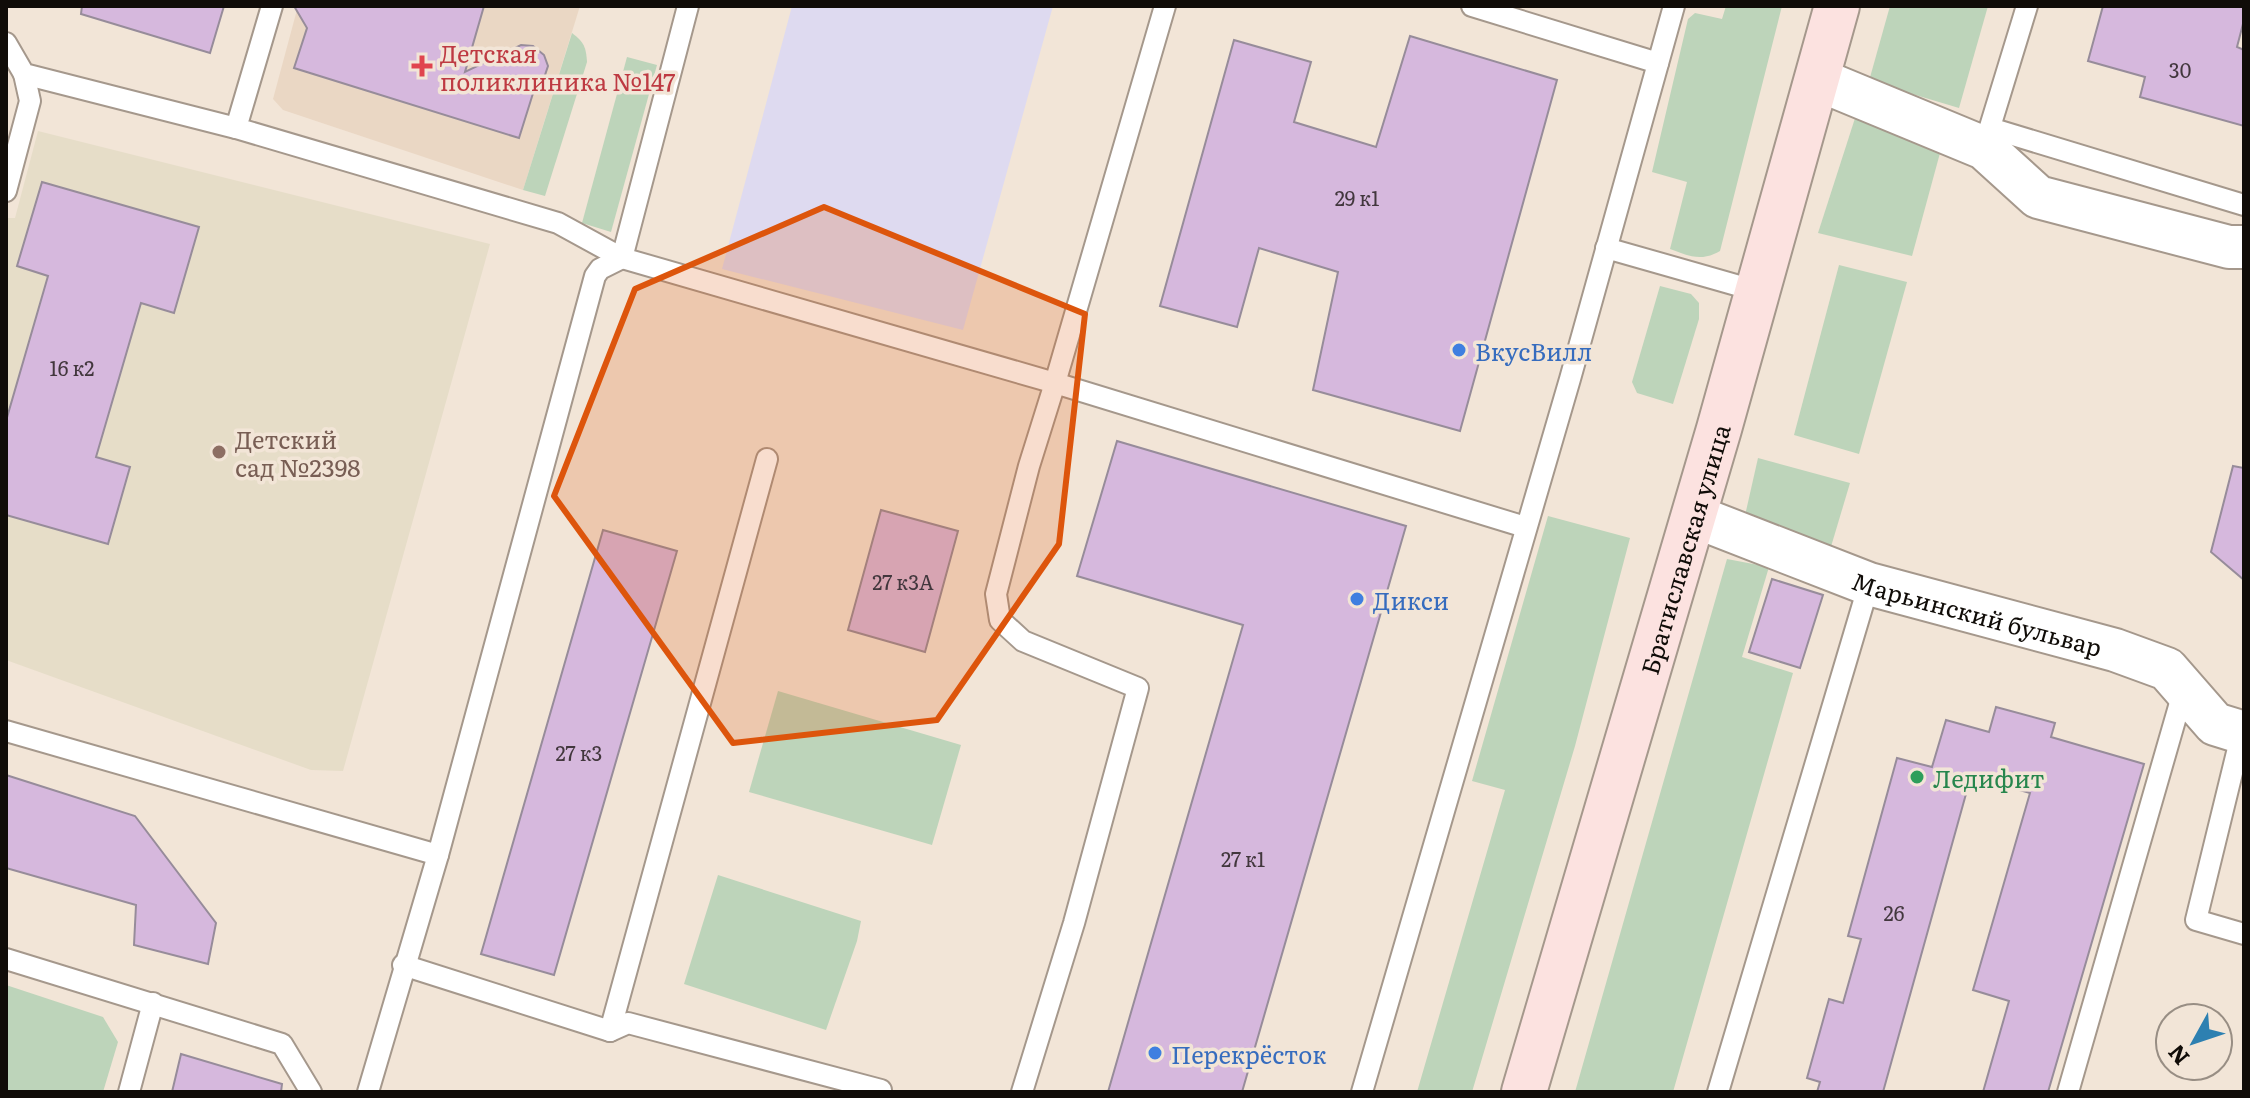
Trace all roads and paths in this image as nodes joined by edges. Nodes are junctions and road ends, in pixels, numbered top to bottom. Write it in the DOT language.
graph roads {
  1 [pos="272,6"];
  2 [pos="688,6"];
  3 [pos="1165,6"];
  4 [pos="1472,6"];
  5 [pos="1674,6"];
  6 [pos="1837,6"];
  7 [pos="2027,6"];
  8 [pos="6,43"];
  9 [pos="1658,63"];
  10 [pos="24,74"];
  11 [pos="1817,79"];
  12 [pos="236,128"];
  13 [pos="1987,138"];
  14 [pos="6,191"];
  15 [pos="2244,205"];
  16 [pos="2244,247"];
  17 [pos="1606,248"];
  18 [pos="622,258"];
  19 [pos="1757,291"];
  20 [pos="1055,383"];
  21 [pos="767,459"];
  22 [pos="1694,516"];
  23 [pos="1525,527"];
  24 [pos="1869,584"];
  25 [pos="2185,687"];
  26 [pos="6,731"];
  27 [pos="2243,732"];
  28 [pos="438,855"];
  29 [pos="2244,934"];
  30 [pos="6,959"];
  31 [pos="403,965"];
  32 [pos="153,1003"];
  33 [pos="610,1031"];
  34 [pos="129,1092"];
  35 [pos="311,1092"];
  36 [pos="368,1092"];
  37 [pos="880,1092"];
  38 [pos="1022,1092"];
  39 [pos="1362,1092"];
  40 [pos="1524,1092"];
  41 [pos="1718,1092"];
  42 [pos="2068,1092"];
  1 -- 12 [label="lane"];
  2 -- 18 [label="lane"];
  3 -- 20 [label="lane"];
  4 -- 9 [label="lane"];
  5 -- 9 [label="lane"];
  6 -- 11 [label="main road, Братиславская улица"];
  7 -- 13 [label="lane"];
  8 -- 10 [label="lane"];
  9 -- 17 [label="lane"];
  10 -- 12 [label="lane"];
  10 -- 14 [label="lane"];
  11 -- 13 [label="street"];
  11 -- 19 [label="main road, Братиславская улица"];
  12 -- 18 [label="lane"];
  13 -- 15 [label="lane"];
  13 -- 16 [label="street"];
  17 -- 19 [label="lane"];
  17 -- 23 [label="lane"];
  18 -- 20 [label="lane"];
  18 -- 28 [label="lane"];
  19 -- 22 [label="main road, Братиславская улица"];
  20 -- 23 [label="lane"];
  20 -- 38 [label="lane"];
  21 -- 33 [label="lane"];
  22 -- 24 [label="street, Марьинский бульвар"];
  22 -- 40 [label="main road, Братиславская улица"];
  23 -- 39 [label="lane"];
  24 -- 25 [label="street, Марьинский бульвар"];
  24 -- 41 [label="lane"];
  25 -- 27 [label="street, Марьинский бульвар"];
  25 -- 42 [label="lane"];
  26 -- 28 [label="lane"];
  27 -- 29 [label="lane"];
  28 -- 31 [label="lane"];
  30 -- 32 [label="lane"];
  31 -- 33 [label="lane"];
  31 -- 36 [label="lane"];
  32 -- 34 [label="lane"];
  32 -- 35 [label="lane"];
  33 -- 37 [label="lane"];
}
